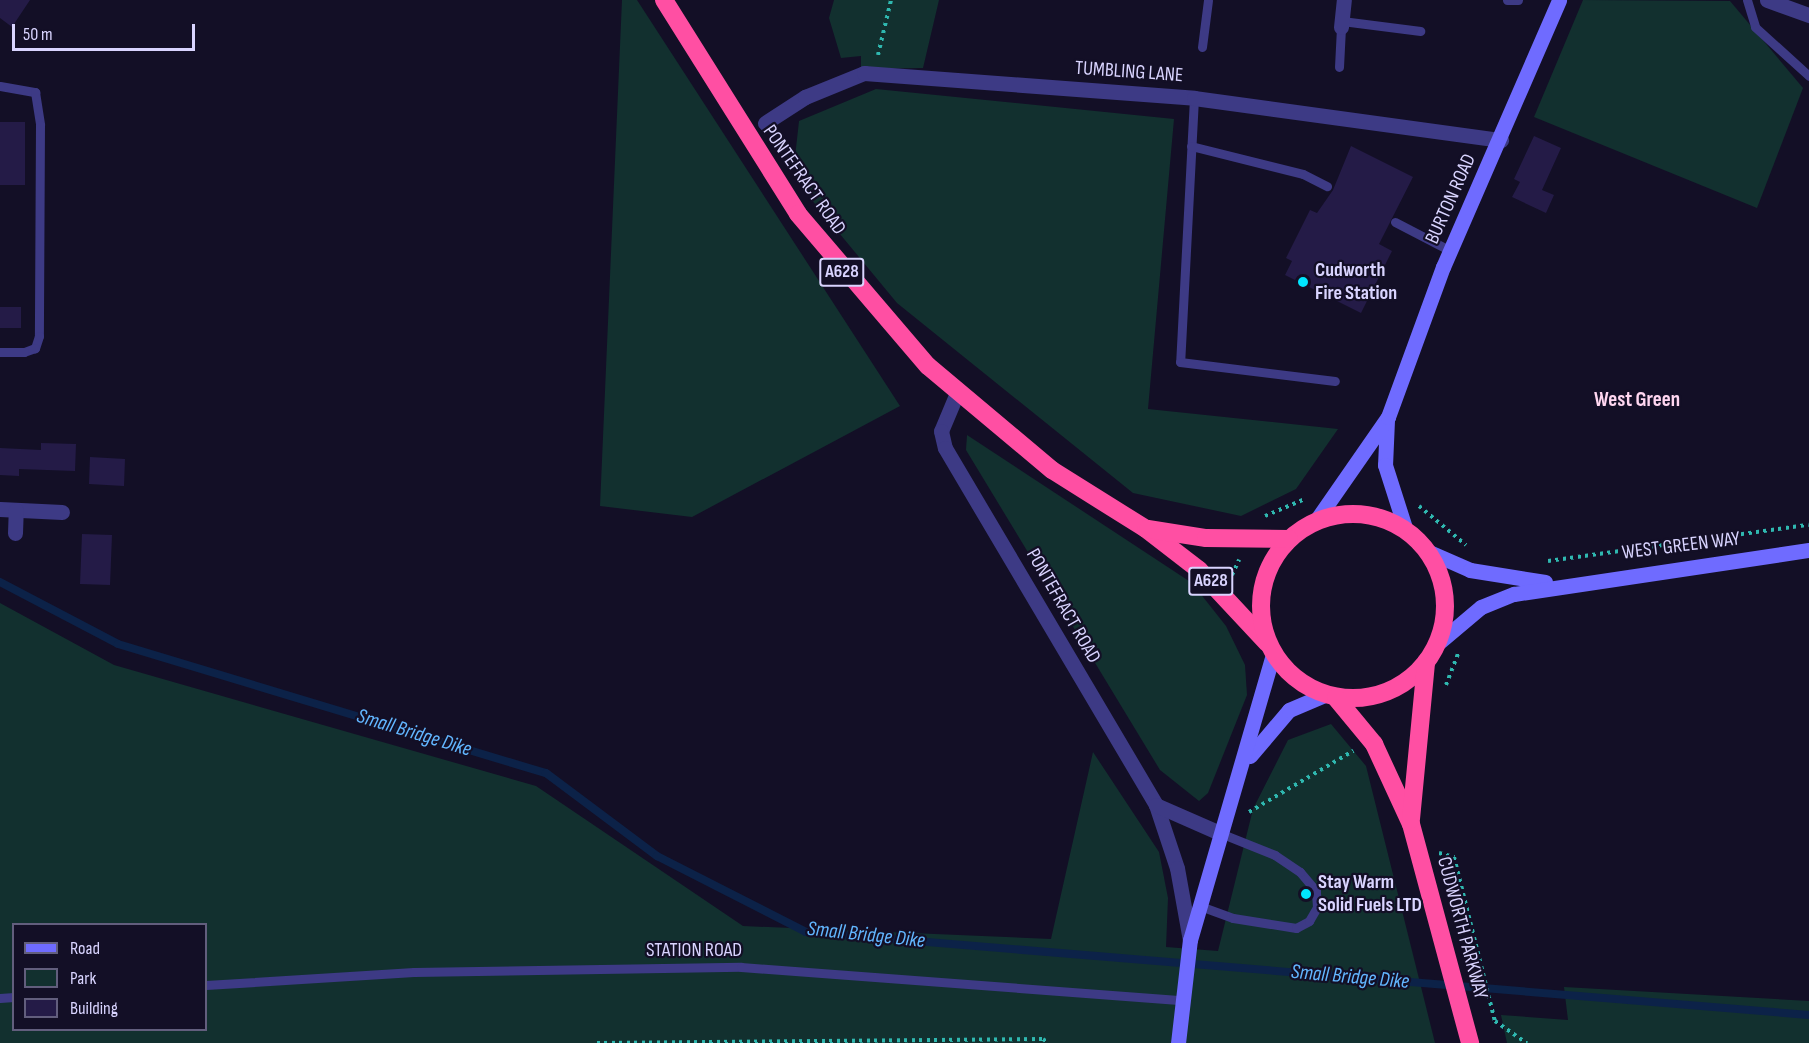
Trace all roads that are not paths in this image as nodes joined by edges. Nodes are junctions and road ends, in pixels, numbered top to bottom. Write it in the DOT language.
graph roads {
  1 [pos="664,0"];
  2 [pos="1208,0"];
  3 [pos="1344,0"];
  4 [pos="1506,0"];
  5 [pos="1518,0"];
  6 [pos="1559,0"];
  7 [pos="1747,0"];
  8 [pos="1767,0"];
  9 [pos="1809,15"];
  10 [pos="1341,24"];
  11 [pos="1420,31"];
  12 [pos="1202,47"];
  13 [pos="1339,67"];
  14 [pos="1809,76"];
  15 [pos="0,86"];
  16 [pos="1194,98"];
  17 [pos="765,123"];
  18 [pos="1500,140"];
  19 [pos="1191,146"];
  20 [pos="1327,186"];
  21 [pos="1395,222"];
  22 [pos="1451,251"];
  23 [pos="0,352"];
  24 [pos="1335,381"];
  25 [pos="957,393"];
  26 [pos="1388,417"];
  27 [pos="0,509"];
  28 [pos="16,510"];
  29 [pos="62,512"];
  30 [pos="1315,522"];
  31 [pos="1146,529"];
  32 [pos="1406,531"];
  33 [pos="15,533"];
  34 [pos="1289,539"];
  35 [pos="1809,550"];
  36 [pos="1427,551"];
  37 [pos="1558,583"];
  38 [pos="1437,644"];
  39 [pos="1270,648"];
  40 [pos="1426,662"];
  41 [pos="1330,696"];
  42 [pos="1242,765"];
  43 [pos="1156,805"];
  44 [pos="1411,824"];
  45 [pos="1220,833"];
  46 [pos="1200,906"];
  47 [pos="1190,940"];
  48 [pos="207,985"];
  49 [pos="1182,1000"];
  50 [pos="1178,1043"];
  51 [pos="1470,1043"];
  1 -- 25 [label="highway, PONTEFRACT ROAD / A628"];
  2 -- 12 [label="lane"];
  3 -- 10 [label="street"];
  4 -- 5 [label="lane"];
  6 -- 18 [label="street, BURTON ROAD"];
  7 -- 14 [label="lane"];
  8 -- 9 [label="street"];
  10 -- 11 [label="lane"];
  10 -- 13 [label="lane"];
  15 -- 23 [label="lane"];
  16 -- 17 [label="street, TUMBLING LANE"];
  16 -- 18 [label="street, TUMBLING LANE"];
  16 -- 19 [label="lane"];
  18 -- 22 [label="street, BURTON ROAD"];
  19 -- 20 [label="lane"];
  19 -- 24 [label="lane"];
  21 -- 22 [label="lane"];
  22 -- 26 [label="street, BURTON ROAD"];
  25 -- 31 [label="highway, PONTEFRACT ROAD / A628"];
  25 -- 43 [label="street, PONTEFRACT ROAD"];
  26 -- 30 [label="street, BURTON ROAD"];
  26 -- 32 [label="street, BURTON ROAD"];
  27 -- 28 [label="street"];
  28 -- 29 [label="street"];
  28 -- 33 [label="street"];
  30 -- 32 [label="highway"];
  30 -- 34 [label="highway"];
  31 -- 34 [label="highway, PONTEFRACT ROAD / A628"];
  31 -- 39 [label="highway, PONTEFRACT ROAD / A628"];
  32 -- 36 [label="highway"];
  34 -- 39 [label="highway"];
  35 -- 37 [label="street, WEST GREEN WAY"];
  36 -- 37 [label="street, WEST GREEN WAY"];
  36 -- 38 [label="highway"];
  37 -- 38 [label="street, WEST GREEN WAY"];
  38 -- 40 [label="highway"];
  39 -- 41 [label="highway"];
  39 -- 42 [label="street, PONTEFRACT ROAD"];
  40 -- 41 [label="highway"];
  40 -- 44 [label="highway, CUDWORTH PARKWAY"];
  41 -- 42 [label="street, PONTEFRACT ROAD"];
  41 -- 44 [label="highway, CUDWORTH PARKWAY"];
  42 -- 45 [label="street, PONTEFRACT ROAD"];
  43 -- 45 [label="street"];
  43 -- 47 [label="street, PONTEFRACT ROAD"];
  44 -- 51 [label="highway, CUDWORTH PARKWAY"];
  45 -- 46 [label="street, PONTEFRACT ROAD"];
  45 -- 46 [label="lane"];
  46 -- 47 [label="street, PONTEFRACT ROAD"];
  47 -- 49 [label="street, PONTEFRACT ROAD"];
  48 -- 49 [label="lane, STATION ROAD"];
  49 -- 50 [label="street, PONTEFRACT ROAD"];
}
